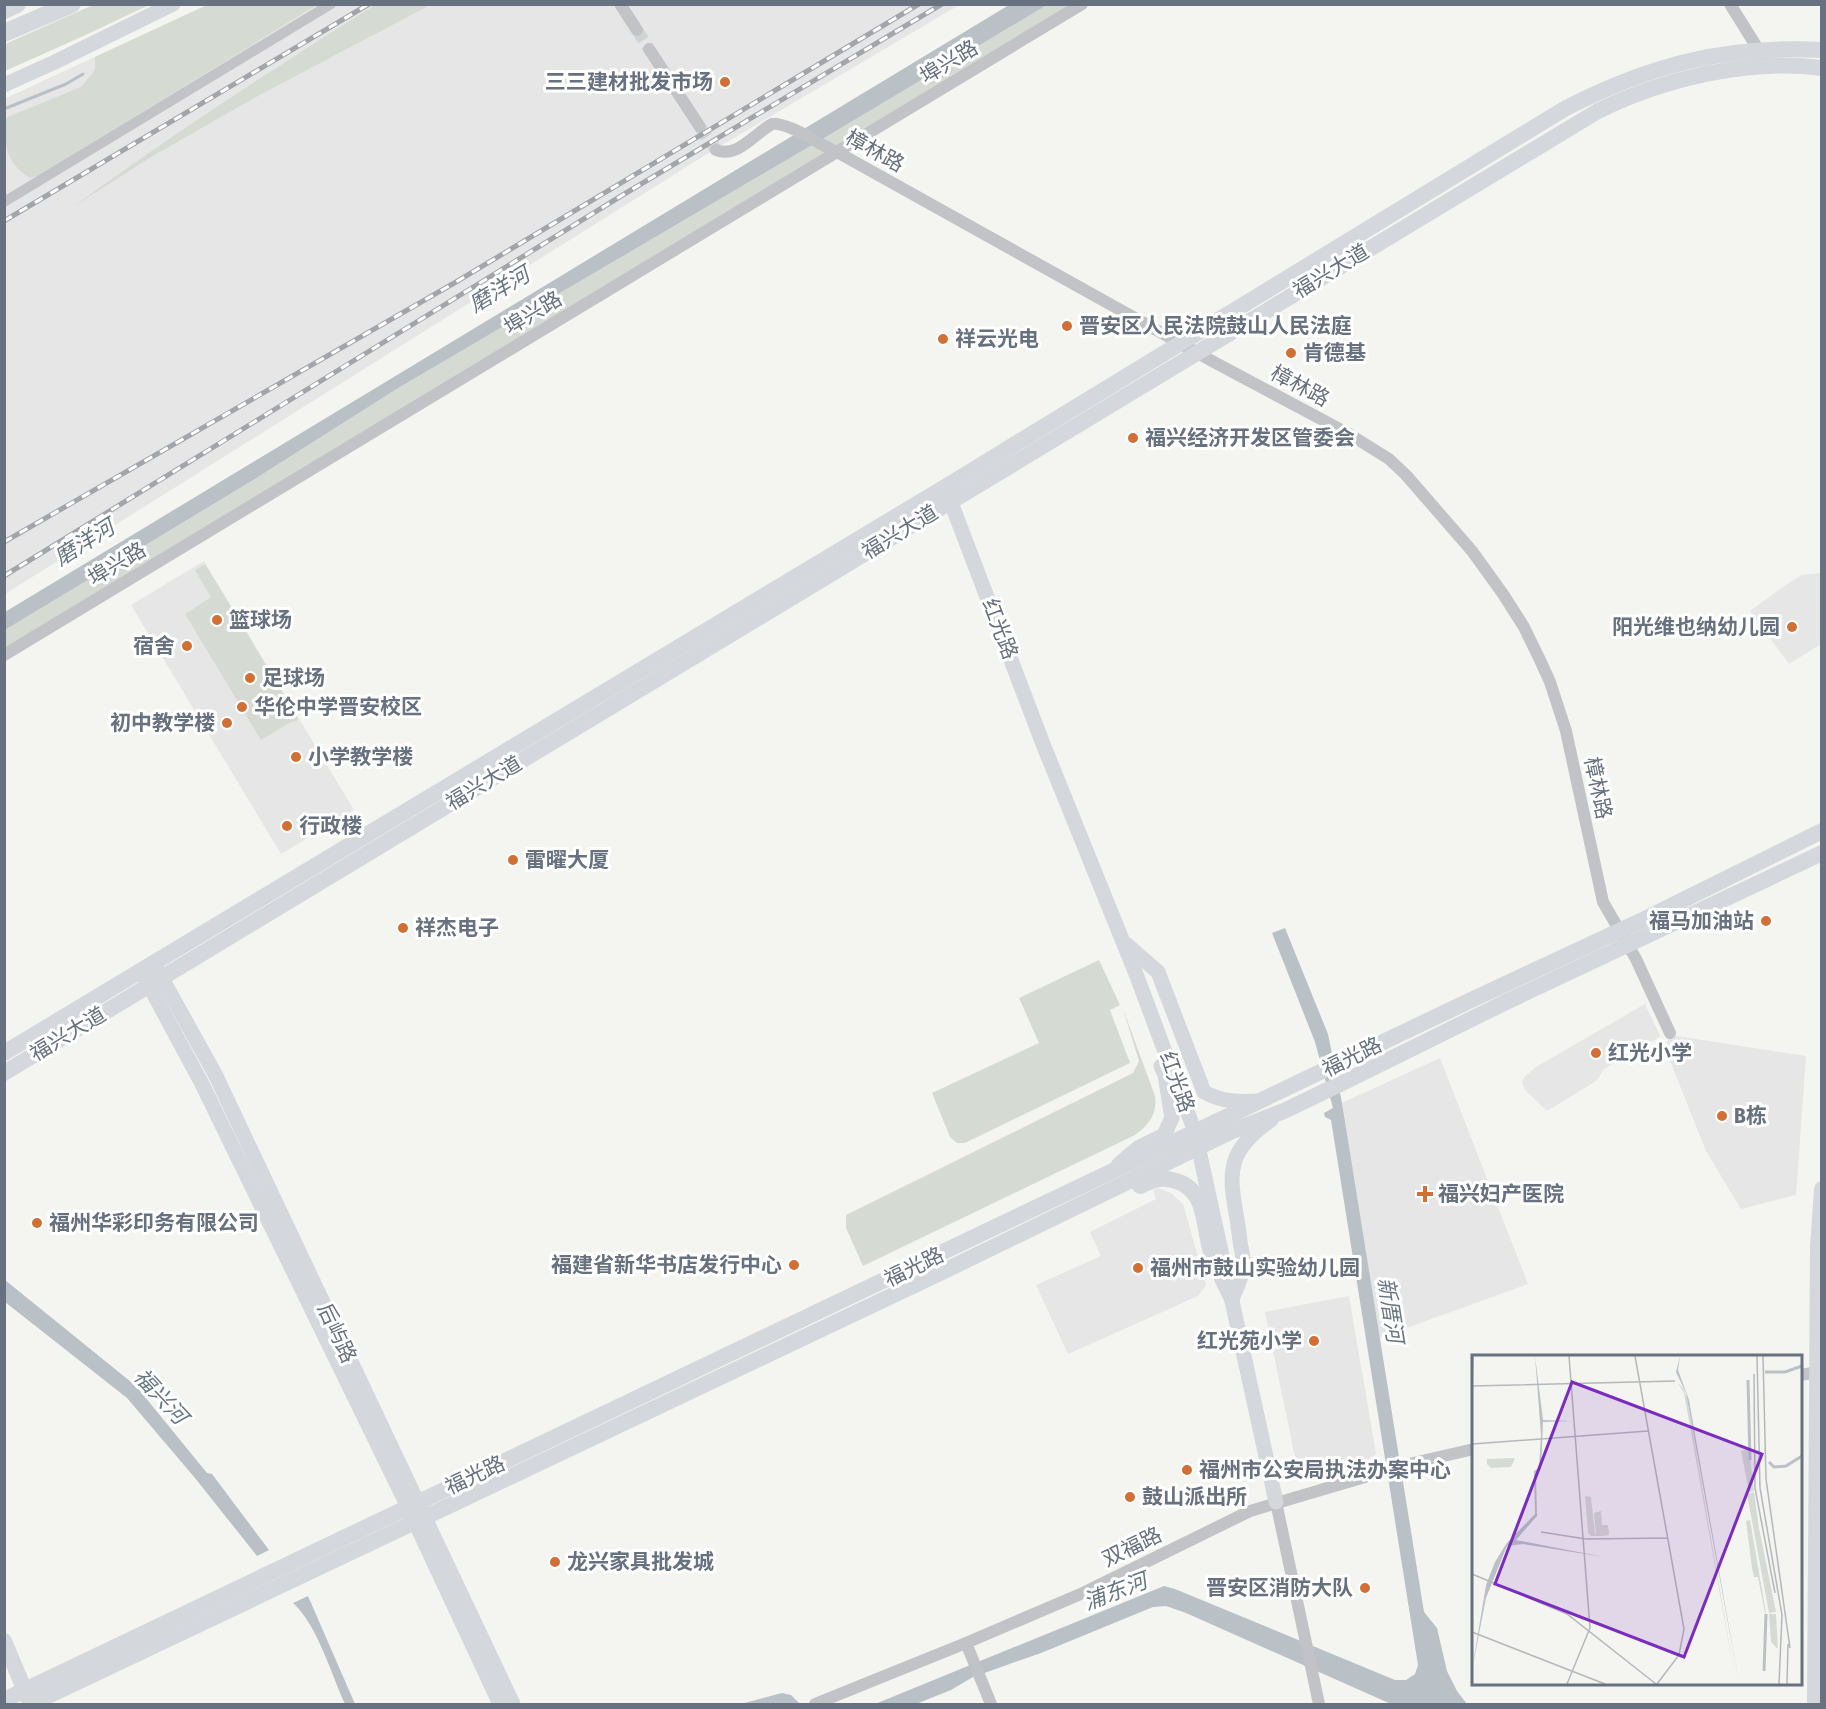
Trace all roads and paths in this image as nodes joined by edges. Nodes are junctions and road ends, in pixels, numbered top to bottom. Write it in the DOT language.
graph roads {
  1 [pos="16,4"];
  2 [pos="72,4"];
  3 [pos="173,4"];
  4 [pos="331,4"];
  5 [pos="620,4"];
  6 [pos="1082,4"];
  7 [pos="1730,4"];
  8 [pos="4,10"];
  9 [pos="637,30"];
  10 [pos="4,33"];
  11 [pos="649,49"];
  12 [pos="1759,50"];
  13 [pos="1821,50"];
  14 [pos="1768,65"];
  15 [pos="1821,68"];
  16 [pos="4,85"];
  17 [pos="700,127"];
  18 [pos="716,150"];
  19 [pos="837,152"];
  20 [pos="4,202"];
  21 [pos="1180,342"];
  22 [pos="1196,352"];
  23 [pos="948,494"];
  24 [pos="4,655"];
  25 [pos="1821,831"];
  26 [pos="1821,853"];
  27 [pos="1821,861"];
  28 [pos="1781,872"];
  29 [pos="1619,931"];
  30 [pos="1124,943"];
  31 [pos="1628,946"];
  32 [pos="1136,974"];
  33 [pos="152,975"];
  34 [pos="1670,1033"];
  35 [pos="4,1053"];
  36 [pos="4,1072"];
  37 [pos="1262,1101"];
  38 [pos="1284,1111"];
  39 [pos="1197,1140"];
  40 [pos="1110,1172"];
  41 [pos="1821,1189"];
  42 [pos="1071,1210"];
  43 [pos="1233,1299"];
  44 [pos="1819,1372"];
  45 [pos="1802,1375"];
  46 [pos="1472,1449"];
  47 [pos="1276,1502"];
  48 [pos="417,1512"];
  49 [pos="4,1641"];
  50 [pos="966,1643"];
  51 [pos="17,1697"];
  52 [pos="500,1704"];
  53 [pos="513,1704"];
  54 [pos="815,1704"];
  55 [pos="991,1704"];
  56 [pos="1318,1704"];
  57 [pos="1815,1704"];
  1 -- 8 [label="highway"];
  2 -- 10 [label="highway"];
  3 -- 16 [label="main road"];
  4 -- 20 [label="street"];
  5 -- 9 [label="street"];
  6 -- 19 [label="street, 埠兴路"];
  7 -- 12 [label="street"];
  11 -- 17 [label="street"];
  12 -- 13 [label="main road, 福兴大道"];
  12 -- 14 [label="street"];
  12 -- 21 [label="main road, 福兴大道"];
  14 -- 15 [label="main road, 福兴大道"];
  14 -- 22 [label="main road, 福兴大道"];
  18 -- 19 [label="street, 樟林路"];
  19 -- 21 [label="street, 樟林路"];
  19 -- 24 [label="street, 埠兴路"];
  21 -- 22 [label="street, 樟林路"];
  21 -- 23 [label="main road, 福兴大道"];
  22 -- 23 [label="main road, 福兴大道"];
  22 -- 29 [label="street, 樟林路"];
  23 -- 30 [label="main road, 红光路"];
  23 -- 33 [label="main road, 福兴大道"];
  25 -- 29 [label="main road, 福光路"];
  26 -- 28 [label="main road, 福光路"];
  27 -- 28 [label="main road"];
  28 -- 31 [label="main road, 福光路"];
  29 -- 31 [label="street, 樟林路"];
  29 -- 37 [label="main road, 福光路"];
  30 -- 32 [label="main road, 红光路"];
  30 -- 37 [label="main road"];
  31 -- 34 [label="street, 樟林路"];
  31 -- 38 [label="main road, 福光路"];
  32 -- 39 [label="main road, 红光路"];
  32 -- 40 [label="main road"];
  33 -- 35 [label="main road, 福兴大道"];
  33 -- 36 [label="main road, 福兴大道"];
  33 -- 48 [label="main road, 后屿路"];
  37 -- 39 [label="main road, 福光路"];
  38 -- 39 [label="main road, 福光路"];
  38 -- 43 [label="main road"];
  39 -- 40 [label="main road, 福光路"];
  39 -- 42 [label="main road, 福光路"];
  39 -- 43 [label="main road, 红光路"];
  40 -- 48 [label="main road, 福光路"];
  41 -- 44 [label="main road"];
  42 -- 43 [label="main road"];
  42 -- 48 [label="main road, 福光路"];
  43 -- 47 [label="main road, 红光路"];
  44 -- 45 [label="street"];
  44 -- 57 [label="main road"];
  46 -- 47 [label="street, 双福路"];
  47 -- 50 [label="street, 双福路"];
  47 -- 56 [label="street, 红光路"];
  48 -- 51 [label="main road, 福光路"];
  48 -- 52 [label="main road, 后屿路"];
  48 -- 53 [label="main road, 后屿路"];
  49 -- 51 [label="main road"];
  50 -- 54 [label="street, 双福路"];
  50 -- 55 [label="street"];
}
